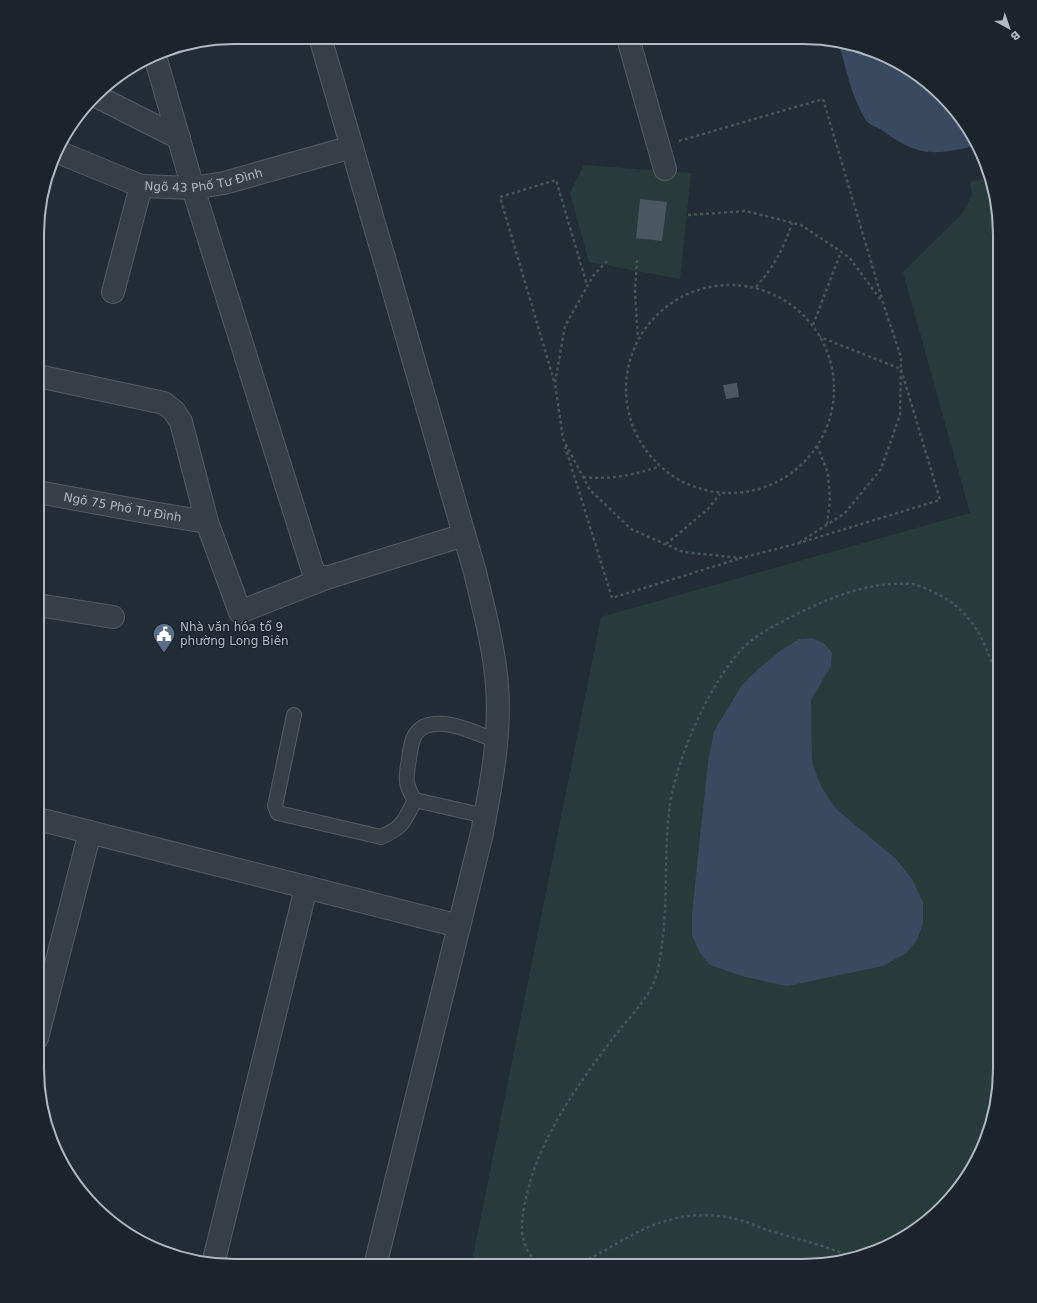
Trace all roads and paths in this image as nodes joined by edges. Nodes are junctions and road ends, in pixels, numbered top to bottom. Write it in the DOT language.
graph roads {
  1 [pos="322,44"];
  2 [pos="630,44"];
  3 [pos="156,61"];
  4 [pos="101,99"];
  5 [pos="179,138"];
  6 [pos="352,147"];
  7 [pos="659,147"];
  8 [pos="62,154"];
  9 [pos="665,169"];
  10 [pos="141,186"];
  11 [pos="193,188"];
  12 [pos="688,215"];
  13 [pos="792,223"];
  14 [pos="841,252"];
  15 [pos="637,260"];
  16 [pos="607,261"];
  17 [pos="587,286"];
  18 [pos="756,288"];
  19 [pos="114,292"];
  20 [pos="882,302"];
  21 [pos="813,325"];
  22 [pos="820,337"];
  23 [pos="638,339"];
  24 [pos="901,369"];
  25 [pos="44,377"];
  26 [pos="555,382"];
  27 [pos="563,439"];
  28 [pos="817,446"];
  29 [pos="658,466"];
  30 [pos="583,476"];
  31 [pos="44,493"];
  32 [pos="720,494"];
  33 [pos="207,522"];
  34 [pos="827,524"];
  35 [pos="464,535"];
  36 [pos="666,544"];
  37 [pos="796,544"];
  38 [pos="741,558"];
  39 [pos="326,578"];
  40 [pos="44,606"];
  41 [pos="113,617"];
  42 [pos="993,667"];
  43 [pos="294,715"];
  44 [pos="496,741"];
  45 [pos="415,800"];
  46 [pos="485,816"];
  47 [pos="44,820"];
  48 [pos="90,832"];
  49 [pos="306,888"];
  50 [pos="459,926"];
  51 [pos="44,1011"];
  52 [pos="844,1254"];
  53 [pos="215,1258"];
  54 [pos="377,1259"];
  55 [pos="534,1259"];
  56 [pos="589,1259"];
  1 -- 6 [label="street"];
  2 -- 7 [label="street"];
  3 -- 5 [label="street"];
  4 -- 5 [label="street"];
  5 -- 11 [label="street"];
  6 -- 11 [label="street, Ngõ 43 Phố Tư Đình"];
  6 -- 35 [label="street"];
  7 -- 9 [label="street"];
  7 -- 20 [label="path"];
  8 -- 10 [label="street, Ngõ 43 Phố Tư Đình"];
  10 -- 11 [label="street, Ngõ 43 Phố Tư Đình"];
  10 -- 19 [label="street"];
  11 -- 39 [label="street"];
  12 -- 13 [label="path"];
  13 -- 14 [label="path"];
  13 -- 18 [label="path"];
  14 -- 20 [label="path"];
  14 -- 21 [label="path"];
  15 -- 23 [label="path"];
  16 -- 17 [label="path"];
  17 -- 26 [label="path"];
  17 -- 26 [label="path"];
  18 -- 21 [label="path"];
  18 -- 23 [label="path"];
  20 -- 24 [label="path"];
  21 -- 22 [label="path"];
  22 -- 24 [label="path"];
  22 -- 28 [label="path"];
  23 -- 29 [label="path"];
  24 -- 34 [label="path"];
  24 -- 37 [label="path"];
  25 -- 33 [label="street"];
  26 -- 27 [label="path"];
  27 -- 30 [label="path"];
  27 -- 38 [label="path"];
  28 -- 32 [label="path"];
  28 -- 34 [label="path"];
  29 -- 30 [label="path"];
  29 -- 32 [label="path"];
  30 -- 36 [label="path"];
  31 -- 33 [label="street, Ngõ 75 Phố Tư Đình"];
  32 -- 36 [label="path"];
  33 -- 39 [label="street"];
  34 -- 37 [label="path"];
  35 -- 39 [label="street"];
  35 -- 44 [label="street"];
  36 -- 38 [label="path"];
  37 -- 38 [label="path"];
  40 -- 41 [label="street"];
  42 -- 55 [label="path"];
  43 -- 45 [label="lane"];
  44 -- 45 [label="lane"];
  44 -- 46 [label="street"];
  45 -- 46 [label="lane"];
  46 -- 50 [label="street"];
  47 -- 48 [label="street"];
  48 -- 49 [label="street"];
  48 -- 51 [label="street"];
  49 -- 50 [label="street"];
  49 -- 53 [label="street"];
  50 -- 54 [label="street"];
  52 -- 56 [label="path"];
}
